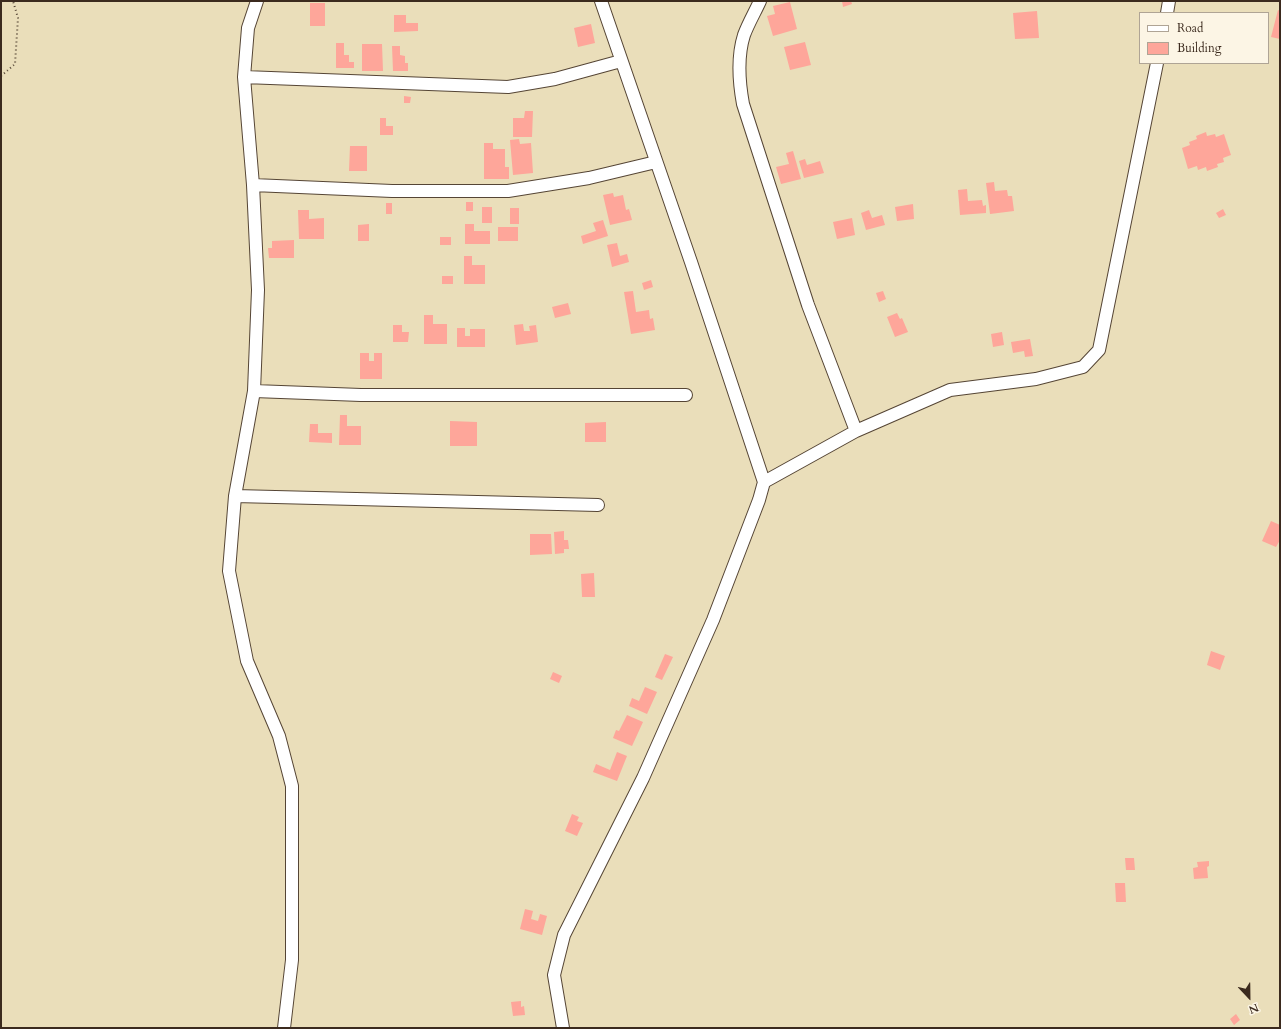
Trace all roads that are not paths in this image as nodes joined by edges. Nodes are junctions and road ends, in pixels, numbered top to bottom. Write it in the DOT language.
graph roads {
  1 [pos="257,1"];
  2 [pos="601,1"];
  3 [pos="760,1"];
  4 [pos="1169,1"];
  5 [pos="1167,12"];
  6 [pos="621,61"];
  7 [pos="1157,64"];
  8 [pos="244,77"];
  9 [pos="656,162"];
  10 [pos="253,185"];
  11 [pos="254,391"];
  12 [pos="686,395"];
  13 [pos="856,431"];
  14 [pos="764,482"];
  15 [pos="235,496"];
  16 [pos="598,505"];
  17 [pos="284,1028"];
  18 [pos="563,1028"];
  1 -- 8 [label="street"];
  2 -- 6 [label="street"];
  3 -- 13 [label="street"];
  4 -- 5 [label="street"];
  6 -- 8 [label="street"];
  6 -- 9 [label="street"];
  7 -- 13 [label="street"];
  8 -- 10 [label="street"];
  9 -- 10 [label="street"];
  9 -- 14 [label="street"];
  10 -- 11 [label="street"];
  11 -- 12 [label="street"];
  11 -- 15 [label="street"];
  13 -- 14 [label="street"];
  14 -- 18 [label="street"];
  15 -- 16 [label="street"];
  15 -- 17 [label="street"];
}
